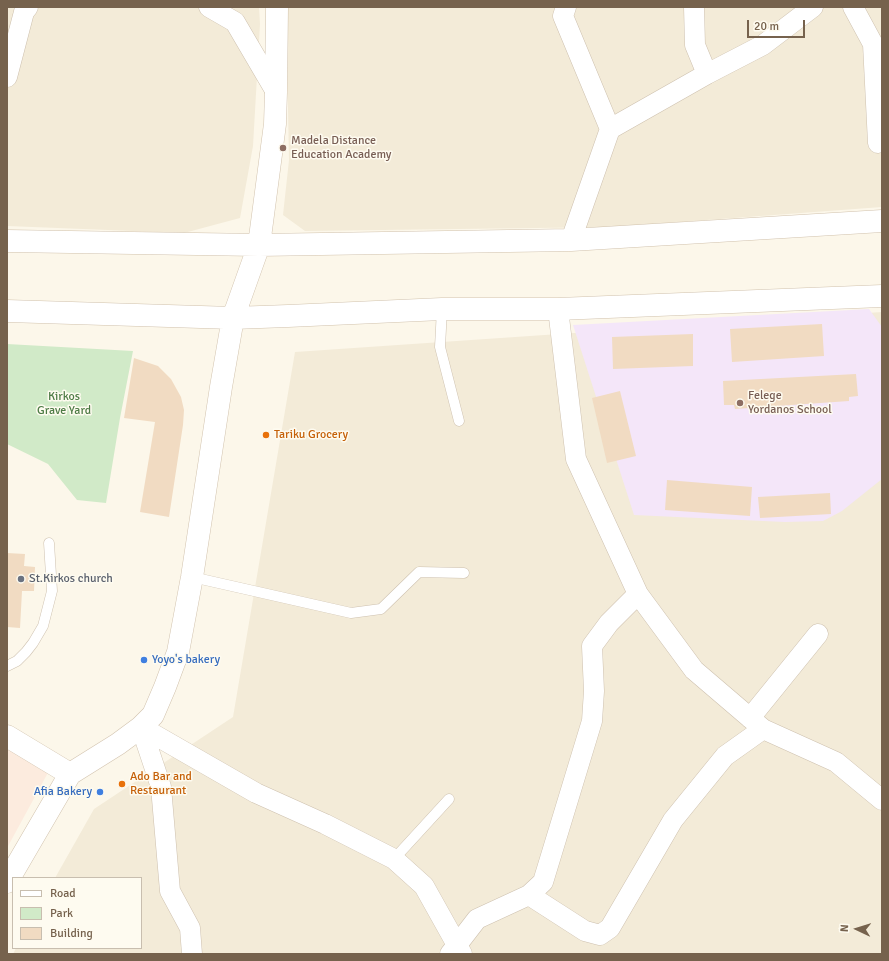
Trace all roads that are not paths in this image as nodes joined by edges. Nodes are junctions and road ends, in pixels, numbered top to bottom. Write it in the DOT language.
graph roads {
  1 [pos="209,7"];
  2 [pos="277,7"];
  3 [pos="566,7"];
  4 [pos="694,7"];
  5 [pos="813,7"];
  6 [pos="853,7"];
  7 [pos="24,9"];
  8 [pos="707,74"];
  9 [pos="7,77"];
  10 [pos="276,92"];
  11 [pos="610,129"];
  12 [pos="878,143"];
  13 [pos="882,221"];
  14 [pos="571,240"];
  15 [pos="7,241"];
  16 [pos="258,244"];
  17 [pos="882,296"];
  18 [pos="442,309"];
  19 [pos="558,309"];
  20 [pos="7,311"];
  21 [pos="232,318"];
  22 [pos="459,421"];
  23 [pos="49,544"];
  24 [pos="464,573"];
  25 [pos="192,577"];
  26 [pos="638,594"];
  27 [pos="818,634"];
  28 [pos="7,666"];
  29 [pos="757,724"];
  30 [pos="141,727"];
  31 [pos="7,736"];
  32 [pos="70,774"];
  33 [pos="449,799"];
  34 [pos="882,800"];
  35 [pos="394,859"];
  36 [pos="7,882"];
  37 [pos="528,895"];
  38 [pos="456,951"];
  39 [pos="192,954"];
  1 -- 10 [label="street"];
  2 -- 10 [label="main road"];
  3 -- 11 [label="street"];
  4 -- 8 [label="street"];
  5 -- 8 [label="street"];
  6 -- 12 [label="street"];
  7 -- 9 [label="street"];
  8 -- 11 [label="street"];
  10 -- 16 [label="main road"];
  11 -- 14 [label="street"];
  13 -- 14 [label="main road"];
  14 -- 16 [label="main road"];
  15 -- 16 [label="main road"];
  16 -- 21 [label="main road"];
  17 -- 19 [label="main road"];
  18 -- 19 [label="main road"];
  18 -- 21 [label="main road"];
  18 -- 22 [label="lane"];
  19 -- 26 [label="street"];
  20 -- 21 [label="main road"];
  21 -- 25 [label="main road"];
  23 -- 28 [label="lane"];
  24 -- 25 [label="lane"];
  25 -- 30 [label="main road"];
  26 -- 29 [label="street"];
  26 -- 37 [label="street"];
  27 -- 29 [label="street"];
  29 -- 34 [label="street"];
  29 -- 37 [label="street"];
  30 -- 32 [label="main road"];
  30 -- 35 [label="street"];
  30 -- 39 [label="street"];
  31 -- 32 [label="main road"];
  32 -- 36 [label="main road"];
  33 -- 35 [label="lane"];
  35 -- 38 [label="street"];
  37 -- 38 [label="street"];
}
